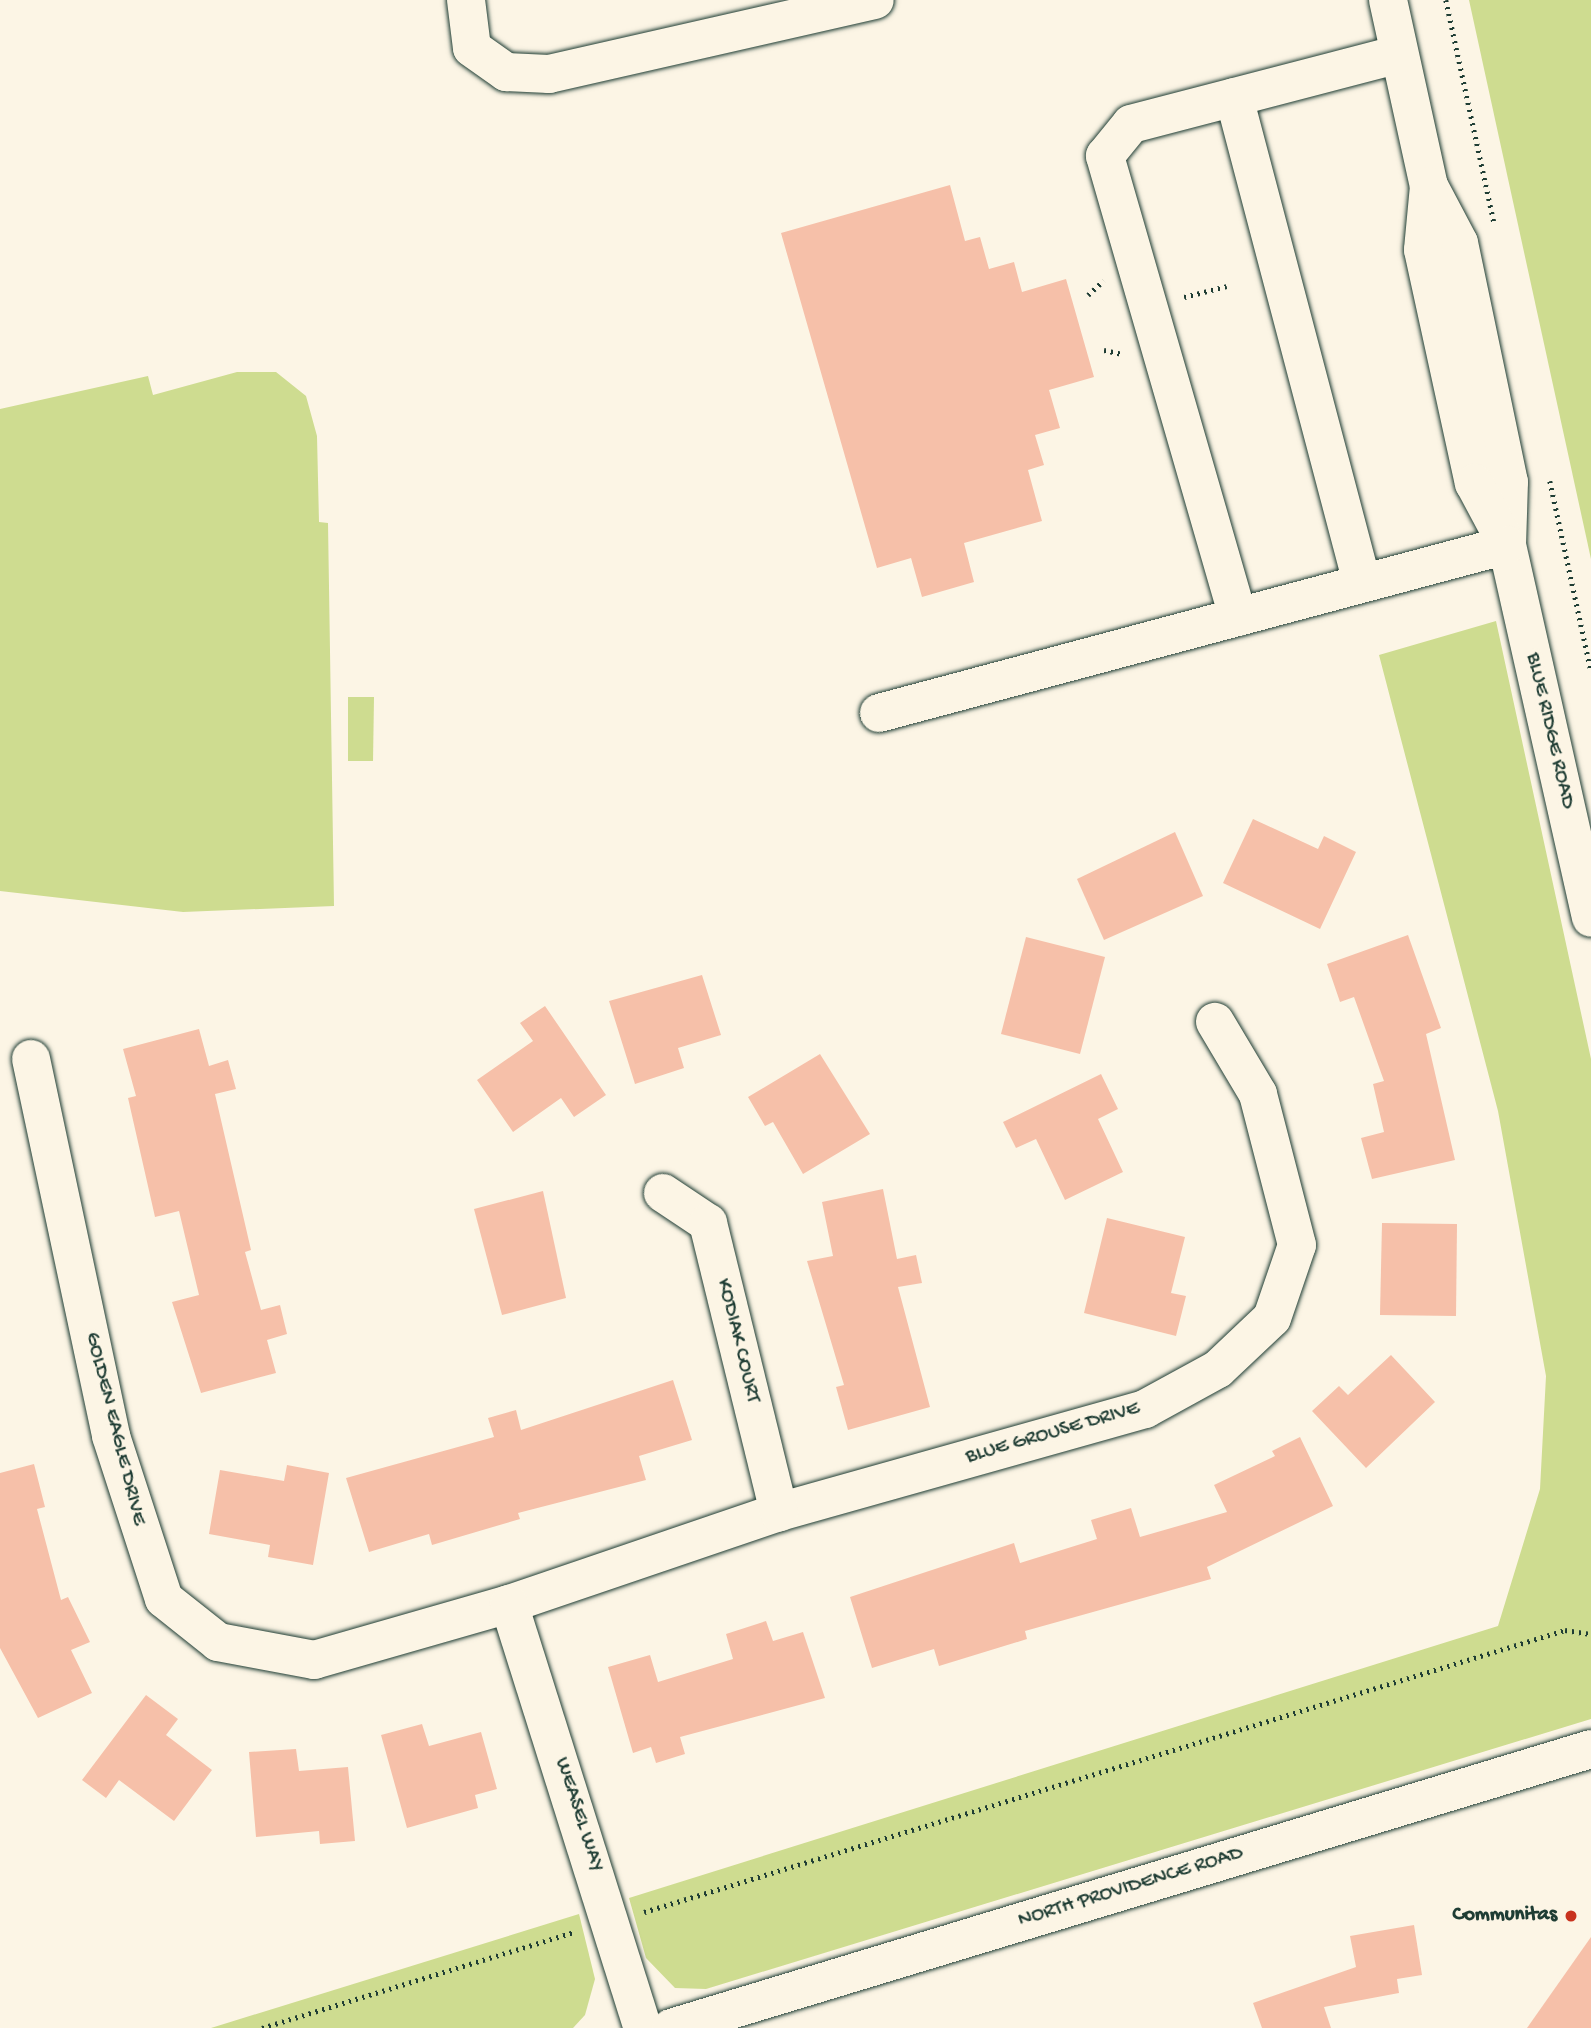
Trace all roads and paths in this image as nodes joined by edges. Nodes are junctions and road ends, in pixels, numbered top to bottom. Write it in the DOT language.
graph roads {
  1 [pos="466,0"];
  2 [pos="875,0"];
  3 [pos="1388,0"];
  4 [pos="1399,54"];
  5 [pos="1234,97"];
  6 [pos="1507,545"];
  7 [pos="1362,583"];
  8 [pos="1238,617"];
  9 [pos="880,713"];
  10 [pos="1591,918"];
  11 [pos="1215,1022"];
  12 [pos="31,1059"];
  13 [pos="663,1193"];
  14 [pos="779,1512"];
  15 [pos="509,1604"];
  16 [pos="1591,1634"];
  17 [pos="1591,1749"];
  18 [pos="636,1914"];
  19 [pos="572,1933"];
  20 [pos="262,2028"];
  21 [pos="643,2028"];
  22 [pos="671,2028"];
  1 -- 2 [label="street"];
  3 -- 4 [label="street, BLUE RIDGE ROAD"];
  4 -- 5 [label="street"];
  4 -- 6 [label="street, BLUE RIDGE ROAD"];
  5 -- 7 [label="street"];
  5 -- 8 [label="street"];
  6 -- 7 [label="street"];
  6 -- 10 [label="street, BLUE RIDGE ROAD"];
  7 -- 8 [label="street"];
  8 -- 9 [label="street"];
  11 -- 14 [label="street, BLUE GROUSE DRIVE"];
  12 -- 15 [label="street, GOLDEN EAGLE DRIVE"];
  13 -- 14 [label="street, KODIAK COURT"];
  14 -- 15 [label="street, BLUE GROUSE DRIVE"];
  15 -- 21 [label="street, WEASEL WAY"];
  16 -- 18 [label="path"];
  17 -- 22 [label="street, NORTH PROVIDENCE ROAD"];
  19 -- 20 [label="path"];
}
